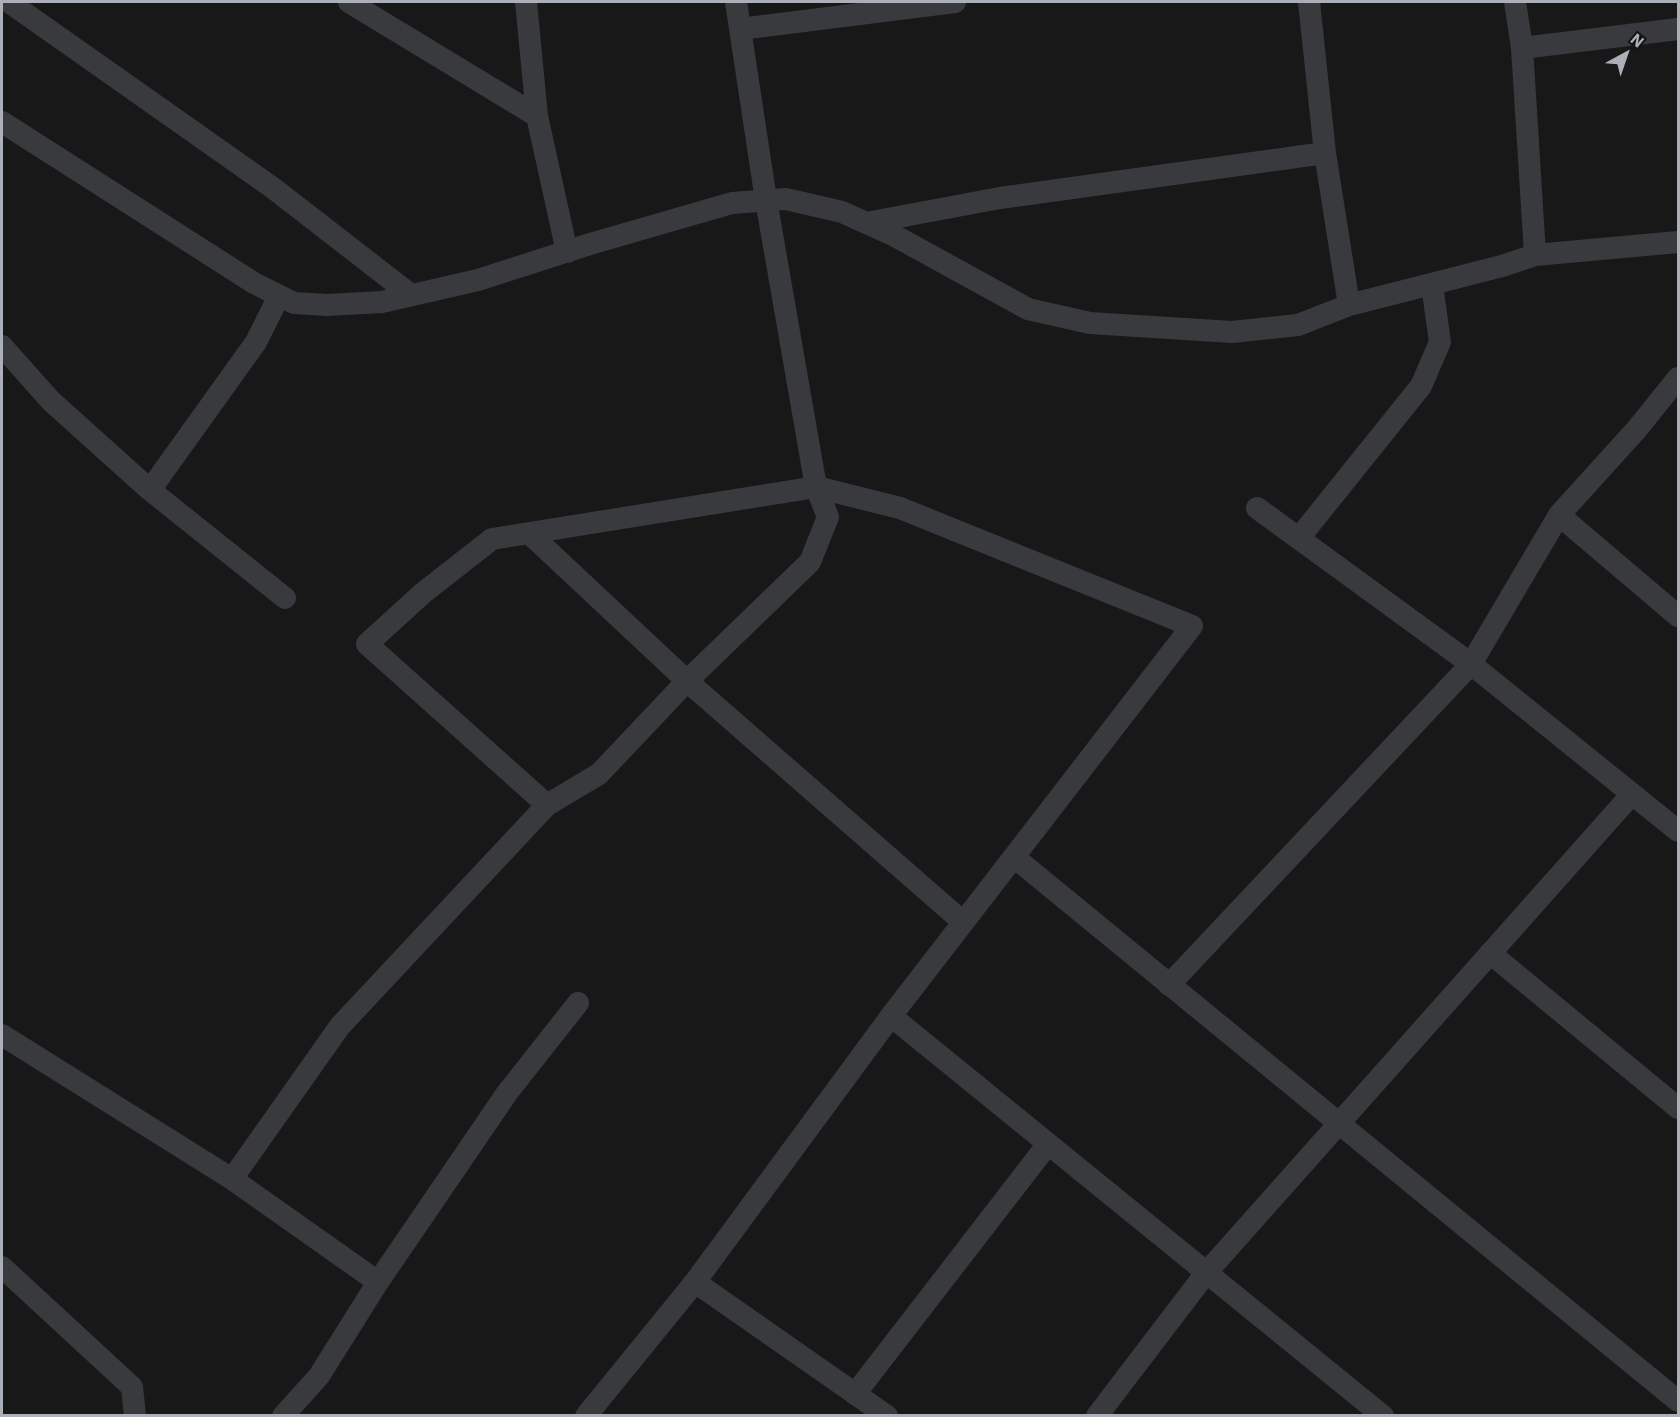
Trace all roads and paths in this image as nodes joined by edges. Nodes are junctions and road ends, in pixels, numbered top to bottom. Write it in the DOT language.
graph roads {
  1 [pos="9,2"];
  2 [pos="349,2"];
  3 [pos="526,2"];
  4 [pos="736,2"];
  5 [pos="941,2"];
  6 [pos="1309,2"];
  7 [pos="1515,2"];
  8 [pos="740,29"];
  9 [pos="1678,29"];
  10 [pos="1522,48"];
  11 [pos="537,116"];
  12 [pos="2,122"];
  13 [pos="1325,153"];
  14 [pos="766,200"];
  15 [pos="866,223"];
  16 [pos="1678,242"];
  17 [pos="567,252"];
  18 [pos="1535,255"];
  19 [pos="1432,285"];
  20 [pos="411,295"];
  21 [pos="279,296"];
  22 [pos="1349,305"];
  23 [pos="2,346"];
  24 [pos="1678,378"];
  25 [pos="816,487"];
  26 [pos="150,490"];
  27 [pos="1257,508"];
  28 [pos="1559,515"];
  29 [pos="529,533"];
  30 [pos="1299,538"];
  31 [pos="285,598"];
  32 [pos="1678,616"];
  33 [pos="1471,664"];
  34 [pos="687,681"];
  35 [pos="1632,794"];
  36 [pos="548,806"];
  37 [pos="1678,831"];
  38 [pos="1014,857"];
  39 [pos="963,922"];
  40 [pos="1491,953"];
  41 [pos="1169,985"];
  42 [pos="578,1003"];
  43 [pos="891,1016"];
  44 [pos="2,1035"];
  45 [pos="1678,1108"];
  46 [pos="1339,1125"];
  47 [pos="1048,1144"];
  48 [pos="232,1179"];
  49 [pos="2,1267"];
  50 [pos="1206,1273"];
  51 [pos="378,1282"];
  52 [pos="695,1282"];
  53 [pos="855,1394"];
  54 [pos="1678,1401"];
  55 [pos="135,1416"];
  56 [pos="283,1416"];
  57 [pos="586,1416"];
  58 [pos="887,1416"];
  59 [pos="1097,1416"];
  60 [pos="1383,1416"];
  1 -- 20 [label="street"];
  2 -- 11 [label="street"];
  3 -- 11 [label="street"];
  4 -- 8 [label="street"];
  5 -- 8 [label="street"];
  6 -- 13 [label="street"];
  7 -- 10 [label="street"];
  8 -- 14 [label="street"];
  9 -- 10 [label="street"];
  10 -- 18 [label="street"];
  11 -- 17 [label="street"];
  12 -- 21 [label="street"];
  13 -- 15 [label="street"];
  13 -- 22 [label="street"];
  14 -- 15 [label="street"];
  14 -- 17 [label="street"];
  14 -- 25 [label="street"];
  15 -- 22 [label="street"];
  16 -- 18 [label="street"];
  17 -- 20 [label="street"];
  18 -- 19 [label="street"];
  19 -- 22 [label="street"];
  19 -- 30 [label="street"];
  20 -- 21 [label="street"];
  21 -- 26 [label="street"];
  23 -- 26 [label="street"];
  24 -- 28 [label="street"];
  25 -- 29 [label="street"];
  25 -- 34 [label="street"];
  25 -- 38 [label="street"];
  26 -- 31 [label="street"];
  27 -- 30 [label="street"];
  28 -- 32 [label="street"];
  28 -- 33 [label="street"];
  29 -- 34 [label="street"];
  29 -- 36 [label="street"];
  30 -- 33 [label="street"];
  33 -- 35 [label="street"];
  33 -- 41 [label="street"];
  34 -- 36 [label="street"];
  34 -- 39 [label="street"];
  35 -- 37 [label="street"];
  35 -- 40 [label="street"];
  36 -- 48 [label="street"];
  38 -- 39 [label="street"];
  38 -- 41 [label="street"];
  39 -- 43 [label="street"];
  40 -- 45 [label="street"];
  40 -- 46 [label="street"];
  41 -- 46 [label="street"];
  42 -- 51 [label="street"];
  43 -- 47 [label="street"];
  43 -- 52 [label="street"];
  44 -- 48 [label="street"];
  46 -- 50 [label="street"];
  46 -- 54 [label="street"];
  47 -- 50 [label="street"];
  47 -- 53 [label="street"];
  48 -- 51 [label="street"];
  49 -- 55 [label="street"];
  50 -- 59 [label="street"];
  50 -- 60 [label="street"];
  51 -- 56 [label="street"];
  52 -- 53 [label="street"];
  52 -- 57 [label="street"];
  53 -- 58 [label="street"];
}
